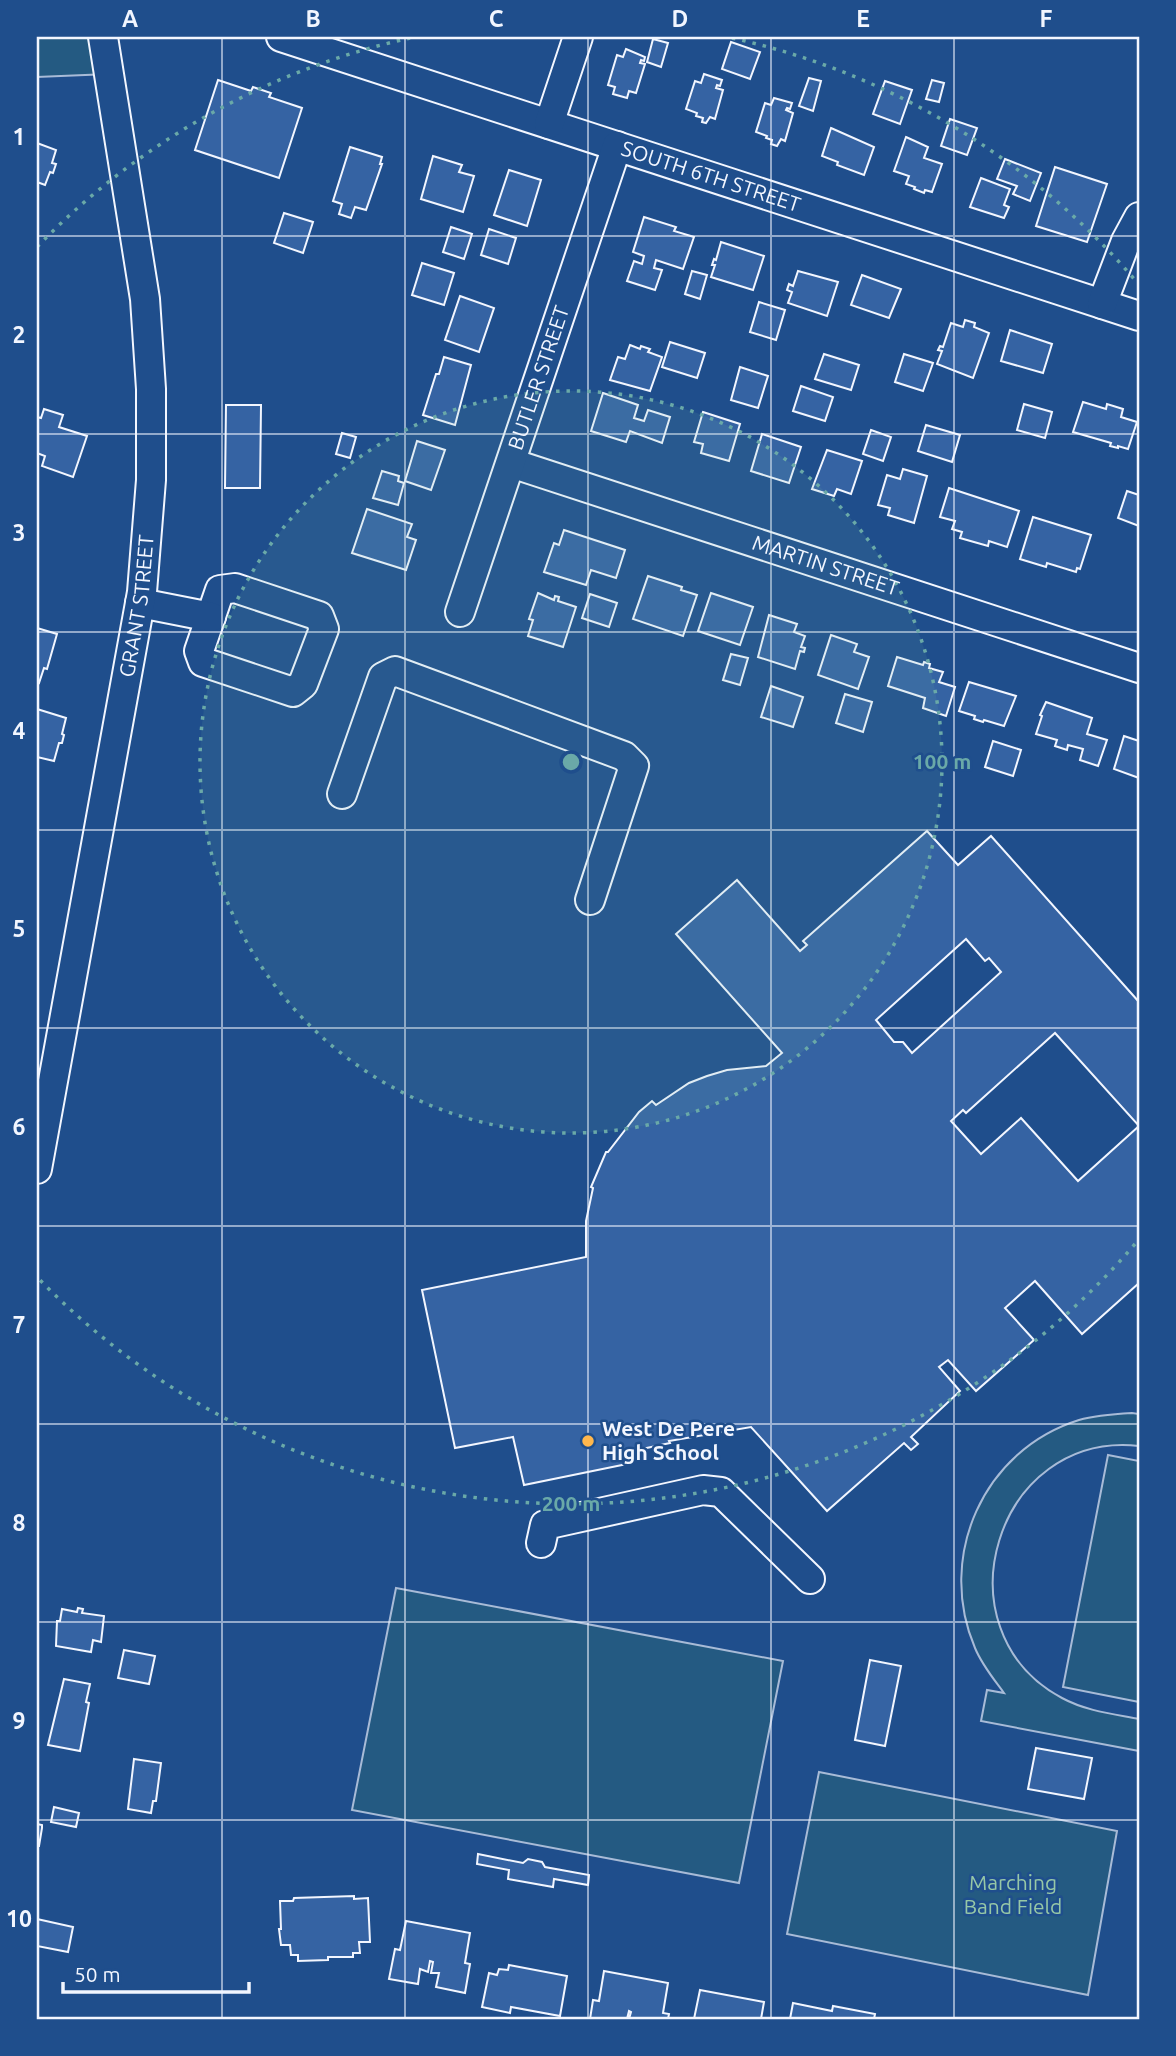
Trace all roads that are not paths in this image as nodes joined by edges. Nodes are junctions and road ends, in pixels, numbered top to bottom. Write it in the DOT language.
graph roads {
  1 [pos="103,37"];
  2 [pos="281,37"];
  3 [pos="578,37"];
  4 [pos="549,124"];
  5 [pos="617,146"];
  6 [pos="1139,217"];
  7 [pos="1102,304"];
  8 [pos="1139,316"];
  9 [pos="511,463"];
  10 [pos="140,603"];
  11 [pos="460,612"];
  12 [pos="211,617"];
  13 [pos="1139,668"];
  14 [pos="342,794"];
  15 [pos="590,900"];
  16 [pos="37,1169"];
  17 [pos="541,1543"];
  18 [pos="810,1579"];
  1 -- 10 [label="street, GRANT STREET"];
  2 -- 4 [label="street, SOUTH 6TH STREET"];
  3 -- 4 [label="street"];
  4 -- 5 [label="street, SOUTH 6TH STREET"];
  5 -- 7 [label="street, SOUTH 6TH STREET"];
  5 -- 9 [label="street, BUTLER STREET"];
  6 -- 7 [label="street"];
  7 -- 8 [label="street, SOUTH 6TH STREET"];
  9 -- 11 [label="street, BUTLER STREET"];
  9 -- 13 [label="street, MARTIN STREET"];
  10 -- 12 [label="street"];
  10 -- 16 [label="street, GRANT STREET"];
  12 -- 12 [label="street"];
  14 -- 15 [label="street"];
  17 -- 18 [label="street"];
}
